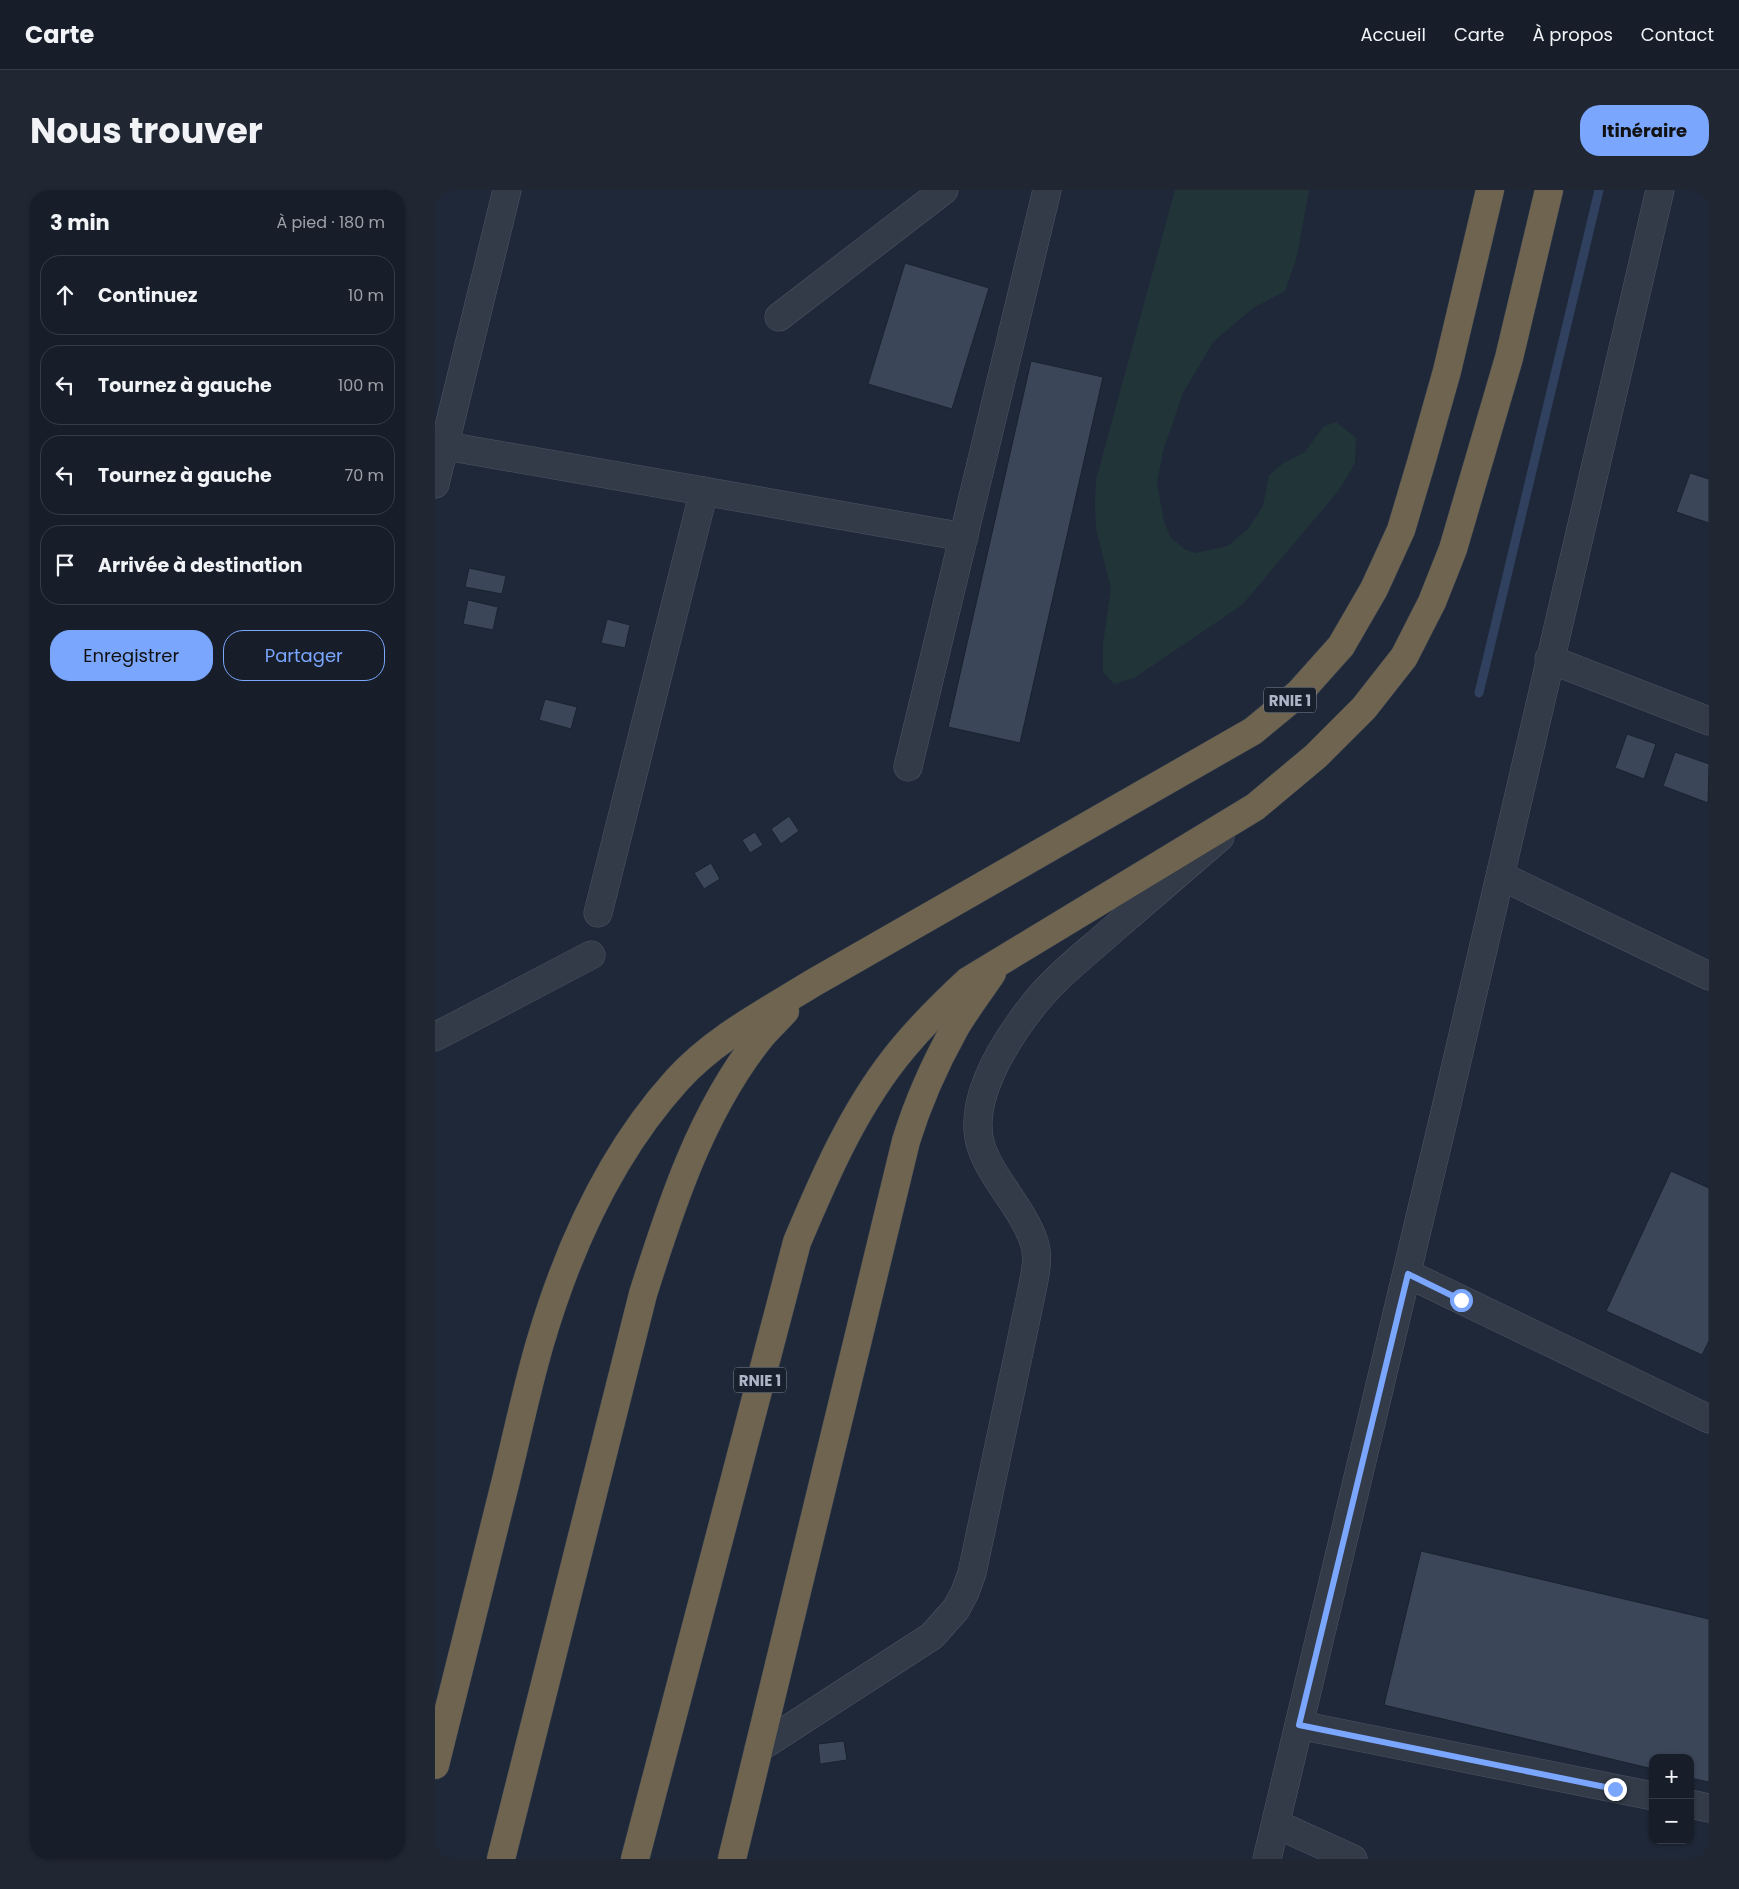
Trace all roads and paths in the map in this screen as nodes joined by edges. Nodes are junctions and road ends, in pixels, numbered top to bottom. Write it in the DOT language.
graph roads {
  1 [pos="507,190"];
  2 [pos="944,190"];
  3 [pos="1047,190"];
  4 [pos="1490,190"];
  5 [pos="1549,190"];
  6 [pos="1660,190"];
  7 [pos="779,317"];
  8 [pos="439,445"];
  9 [pos="435,484"];
  10 [pos="704,491"];
  11 [pos="964,537"];
  12 [pos="1549,659"];
  13 [pos="1709,721"];
  14 [pos="908,767"];
  15 [pos="1255,807"];
  16 [pos="1501,876"];
  17 [pos="597,913"];
  18 [pos="591,955"];
  19 [pos="999,962"];
  20 [pos="1709,976"];
  21 [pos="813,983"];
  22 [pos="435,1037"];
  23 [pos="1408,1274"];
  24 [pos="1709,1419"];
  25 [pos="1299,1725"];
  26 [pos="759,1748"];
  27 [pos="435,1764"];
  28 [pos="1649,1795"];
  29 [pos="1694,1805"];
  30 [pos="1709,1808"];
  31 [pos="1276,1824"];
  32 [pos="501,1859"];
  33 [pos="635,1859"];
  34 [pos="732,1859"];
  35 [pos="1267,1859"];
  36 [pos="1353,1859"];
  1 -- 8 [label="street"];
  2 -- 7 [label="street"];
  3 -- 11 [label="street"];
  4 -- 21 [label="highway, RNIE 1"];
  5 -- 15 [label="highway, RNIE 1"];
  6 -- 12 [label="street"];
  8 -- 9 [label="street"];
  8 -- 10 [label="street"];
  10 -- 11 [label="street"];
  10 -- 17 [label="street"];
  11 -- 14 [label="street"];
  12 -- 13 [label="street"];
  12 -- 16 [label="street"];
  15 -- 19 [label="highway, RNIE 1"];
  15 -- 26 [label="street"];
  16 -- 20 [label="street"];
  16 -- 23 [label="street"];
  18 -- 22 [label="street"];
  19 -- 26 [label="highway, RNIE 1"];
  19 -- 33 [label="highway, RNIE 1"];
  21 -- 27 [label="highway, RNIE 1"];
  21 -- 32 [label="highway, RNIE 1"];
  23 -- 24 [label="street"];
  23 -- 25 [label="street"];
  25 -- 28 [label="street"];
  25 -- 31 [label="street"];
  26 -- 34 [label="highway, RNIE 1"];
  29 -- 30 [label="street"];
  31 -- 35 [label="street"];
  31 -- 36 [label="street"];
}
